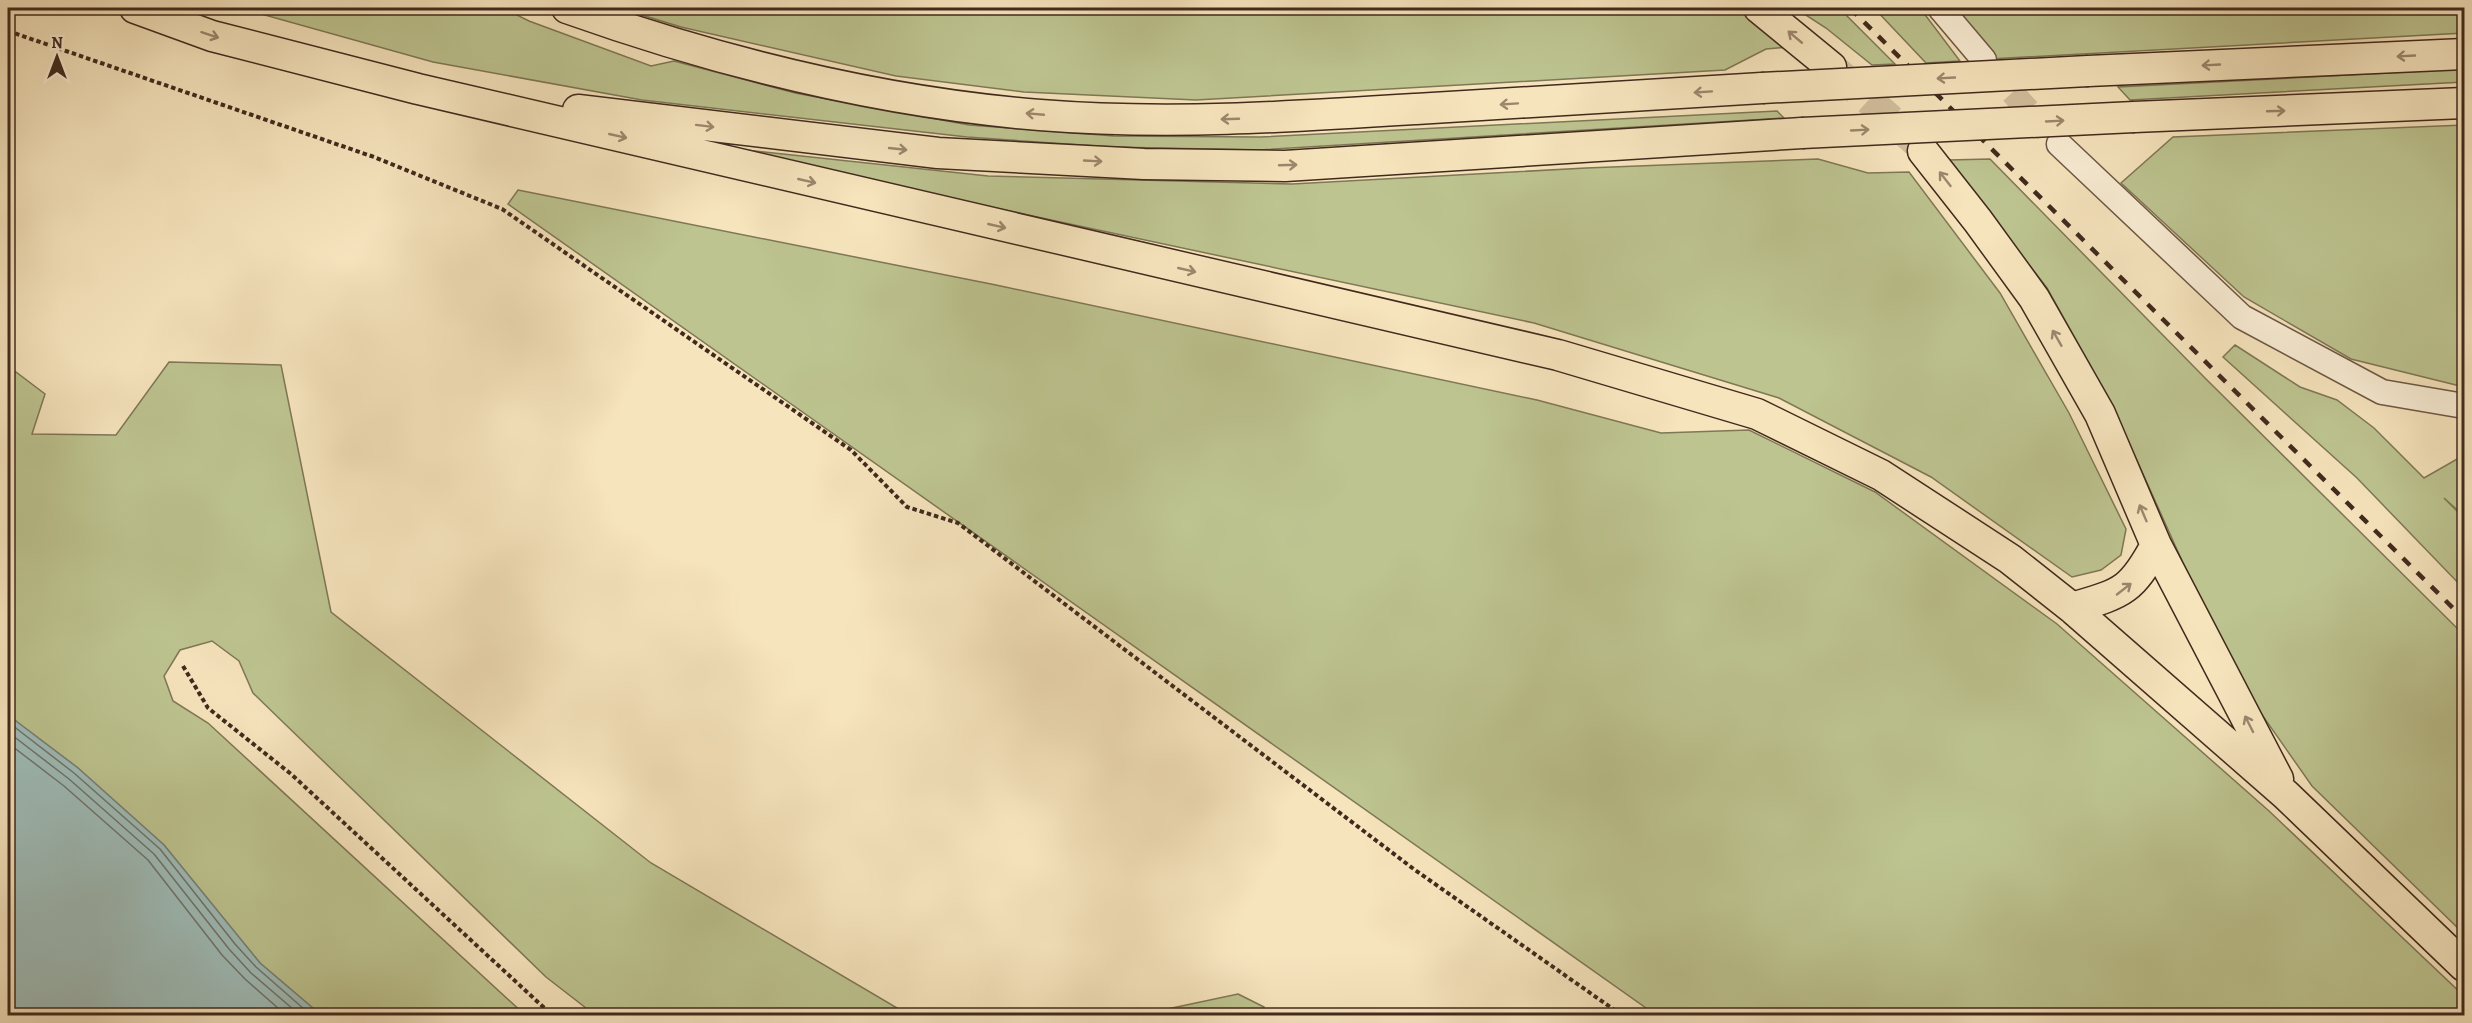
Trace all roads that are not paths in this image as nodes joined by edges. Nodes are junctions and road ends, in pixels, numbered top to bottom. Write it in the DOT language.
graph roads {
  1 [pos="135,8"];
  2 [pos="567,8"];
  3 [pos="1759,8"];
  4 [pos="1940,8"];
  5 [pos="2464,54"];
  6 [pos="1984,60"];
  7 [pos="1831,67"];
  8 [pos="418,89"];
  9 [pos="2464,103"];
  10 [pos="2059,144"];
  11 [pos="1923,151"];
  12 [pos="2464,406"];
  13 [pos="2156,545"];
  14 [pos="2072,608"];
  15 [pos="2286,795"];
  16 [pos="2464,966"];
  1 -- 8 [label="main road, one-way"];
  5 -- 2 [label="main road, one-way, bridge"];
  7 -- 3 [label="main road, one-way"];
  4 -- 6 [label="street"];
  8 -- 9 [label="main road, one-way, bridge"];
  8 -- 14 [label="main road, one-way"];
  10 -- 12 [label="street"];
  13 -- 11 [label="main road, one-way"];
  14 -- 13 [label="main road, one-way"];
  15 -- 13 [label="main road, one-way"];
  14 -- 15 [label="main road"];
  15 -- 16 [label="main road"];
}
